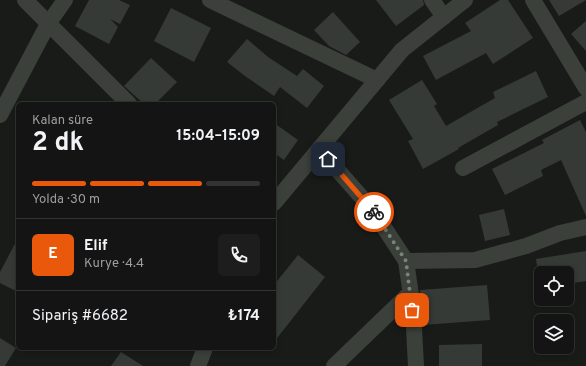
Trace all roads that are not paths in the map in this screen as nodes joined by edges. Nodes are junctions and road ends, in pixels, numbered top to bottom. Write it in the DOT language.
graph roads {
  1 [pos="25,0"];
  2 [pos="65,0"];
  3 [pos="210,0"];
  4 [pos="432,0"];
  5 [pos="465,0"];
  6 [pos="533,0"];
  7 [pos="444,16"];
  8 [pos="48,24"];
  9 [pos="377,80"];
  10 [pos="586,88"];
  11 [pos="127,102"];
  12 [pos="586,102"];
  13 [pos="0,115"];
  14 [pos="319,149"];
  15 [pos="463,168"];
  16 [pos="276,201"];
  17 [pos="586,227"];
  18 [pos="406,261"];
  19 [pos="410,293"];
  20 [pos="204,350"];
  21 [pos="198,366"];
  22 [pos="334,366"];
  23 [pos="416,366"];
  1 -- 8 [label="street"];
  2 -- 8 [label="street"];
  3 -- 9 [label="street"];
  4 -- 7 [label="street"];
  5 -- 7 [label="street"];
  6 -- 10 [label="street"];
  7 -- 9 [label="street"];
  8 -- 11 [label="street"];
  8 -- 13 [label="street"];
  9 -- 14 [label="street"];
  12 -- 15 [label="street"];
  14 -- 16 [label="street"];
  14 -- 18 [label="street"];
  17 -- 18 [label="street"];
  18 -- 19 [label="street"];
  19 -- 22 [label="street"];
  19 -- 23 [label="street"];
  20 -- 21 [label="street"];
}
